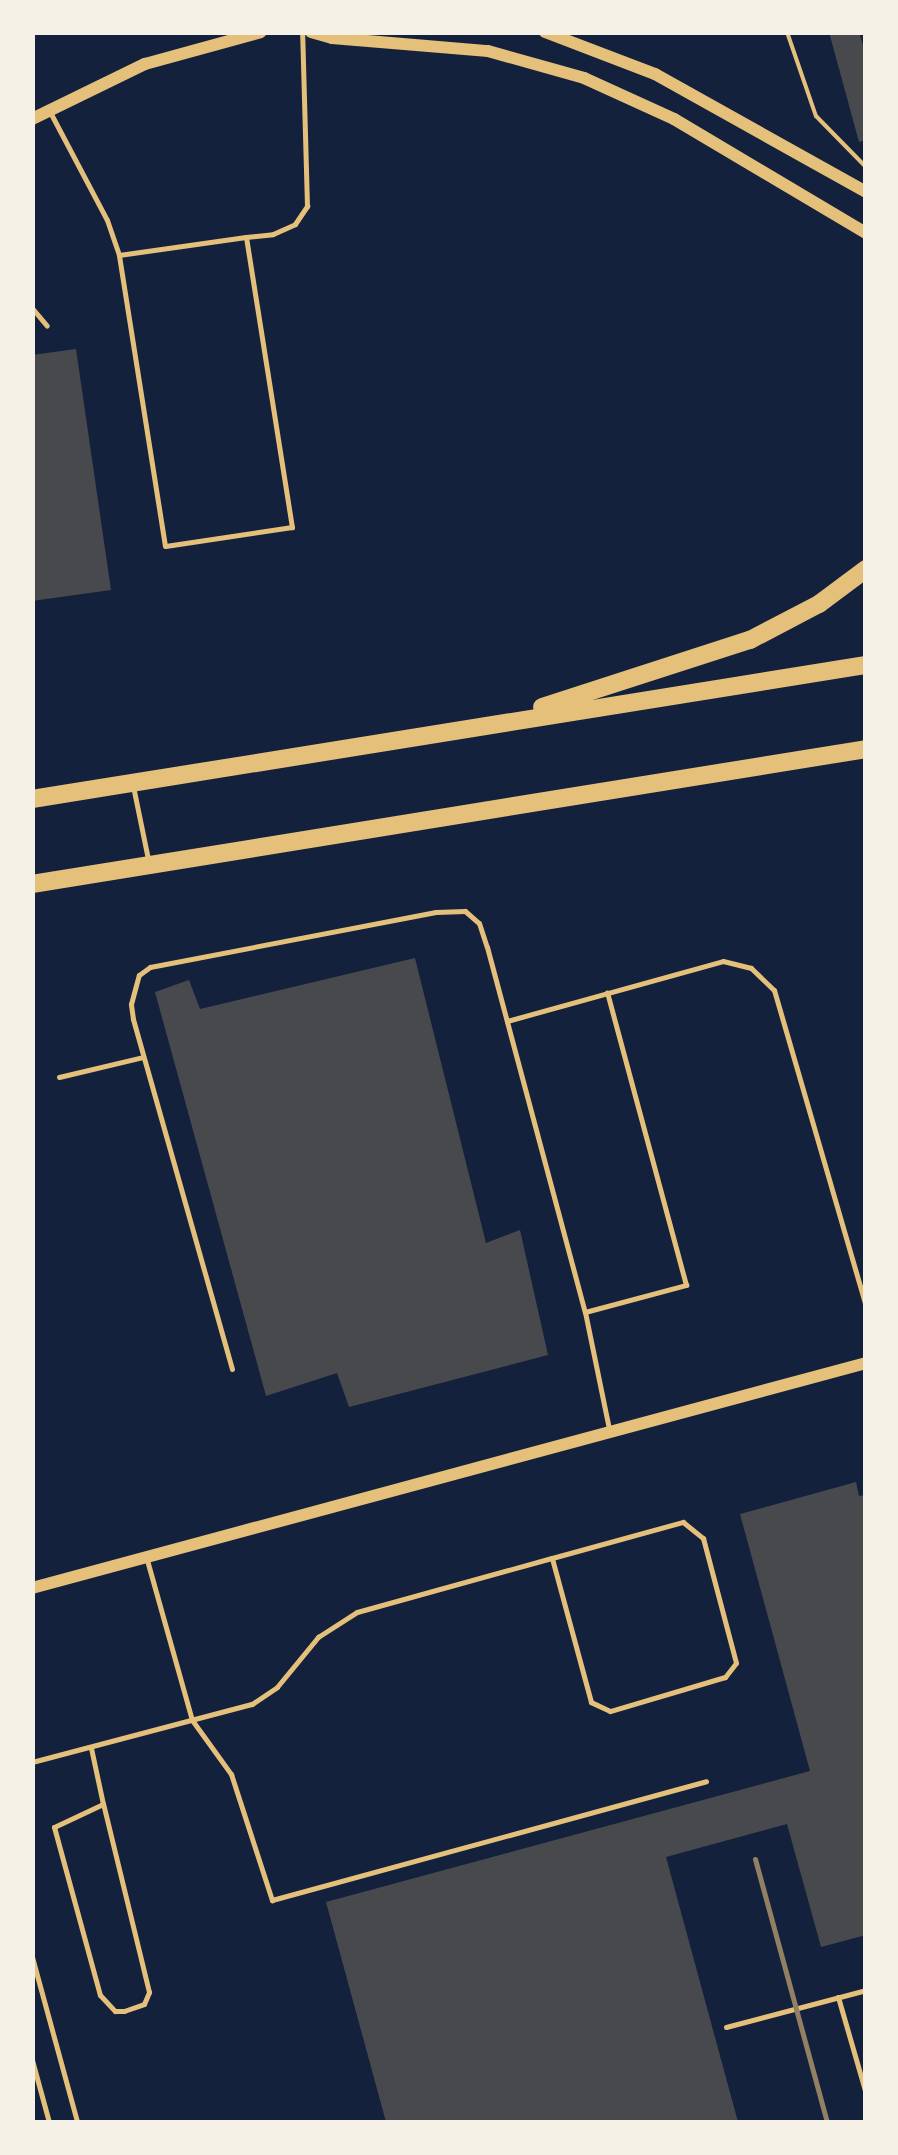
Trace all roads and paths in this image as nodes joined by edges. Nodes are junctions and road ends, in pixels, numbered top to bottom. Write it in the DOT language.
graph roads {
  1 [pos="261,32"];
  2 [pos="302,32"];
  3 [pos="311,32"];
  4 [pos="545,32"];
  5 [pos="787,32"];
  6 [pos="48,109"];
  7 [pos="32,119"];
  8 [pos="866,167"];
  9 [pos="866,192"];
  10 [pos="866,233"];
  11 [pos="246,237"];
  12 [pos="119,255"];
  13 [pos="32,308"];
  14 [pos="47,326"];
  15 [pos="866,569"];
  16 [pos="866,665"];
  17 [pos="442,733"];
  18 [pos="866,750"];
  19 [pos="132,783"];
  20 [pos="32,800"];
  21 [pos="149,865"];
  22 [pos="32,884"];
  23 [pos="607,992"];
  24 [pos="507,1021"];
  25 [pos="143,1057"];
  26 [pos="60,1077"];
  27 [pos="866,1307"];
  28 [pos="584,1312"];
  29 [pos="866,1363"];
  30 [pos="232,1369"];
  31 [pos="610,1432"];
  32 [pos="146,1558"];
  33 [pos="552,1558"];
  34 [pos="32,1588"];
  35 [pos="192,1720"];
  36 [pos="91,1747"];
  37 [pos="32,1762"];
  38 [pos="706,1781"];
  39 [pos="103,1804"];
  40 [pos="32,1957"];
  41 [pos="866,1990"];
  42 [pos="838,1997"];
  43 [pos="726,2027"];
  44 [pos="32,2060"];
  45 [pos="36,2084"];
  46 [pos="866,2094"];
  47 [pos="49,2122"];
  48 [pos="77,2122"];
  1 -- 6 [label="street"];
  2 -- 11 [label="lane"];
  3 -- 10 [label="street"];
  4 -- 9 [label="street"];
  5 -- 8 [label="path"];
  6 -- 7 [label="street"];
  6 -- 12 [label="lane"];
  11 -- 12 [label="lane"];
  11 -- 12 [label="lane"];
  13 -- 14 [label="lane"];
  15 -- 17 [label="highway"];
  16 -- 17 [label="highway"];
  17 -- 19 [label="highway"];
  18 -- 21 [label="highway"];
  19 -- 20 [label="highway"];
  19 -- 21 [label="lane"];
  21 -- 22 [label="highway"];
  23 -- 24 [label="lane"];
  23 -- 27 [label="lane"];
  23 -- 28 [label="lane"];
  24 -- 25 [label="lane"];
  24 -- 28 [label="lane"];
  25 -- 26 [label="lane"];
  25 -- 30 [label="lane"];
  28 -- 31 [label="lane"];
  29 -- 31 [label="street"];
  31 -- 32 [label="street"];
  32 -- 34 [label="street"];
  32 -- 35 [label="lane"];
  33 -- 33 [label="lane"];
  33 -- 35 [label="lane"];
  35 -- 36 [label="lane"];
  35 -- 38 [label="lane"];
  36 -- 37 [label="lane"];
  36 -- 39 [label="lane"];
  39 -- 39 [label="lane"];
  40 -- 48 [label="lane"];
  41 -- 42 [label="lane"];
  42 -- 43 [label="lane"];
  42 -- 46 [label="lane"];
  44 -- 45 [label="lane"];
  45 -- 47 [label="lane"];
}
